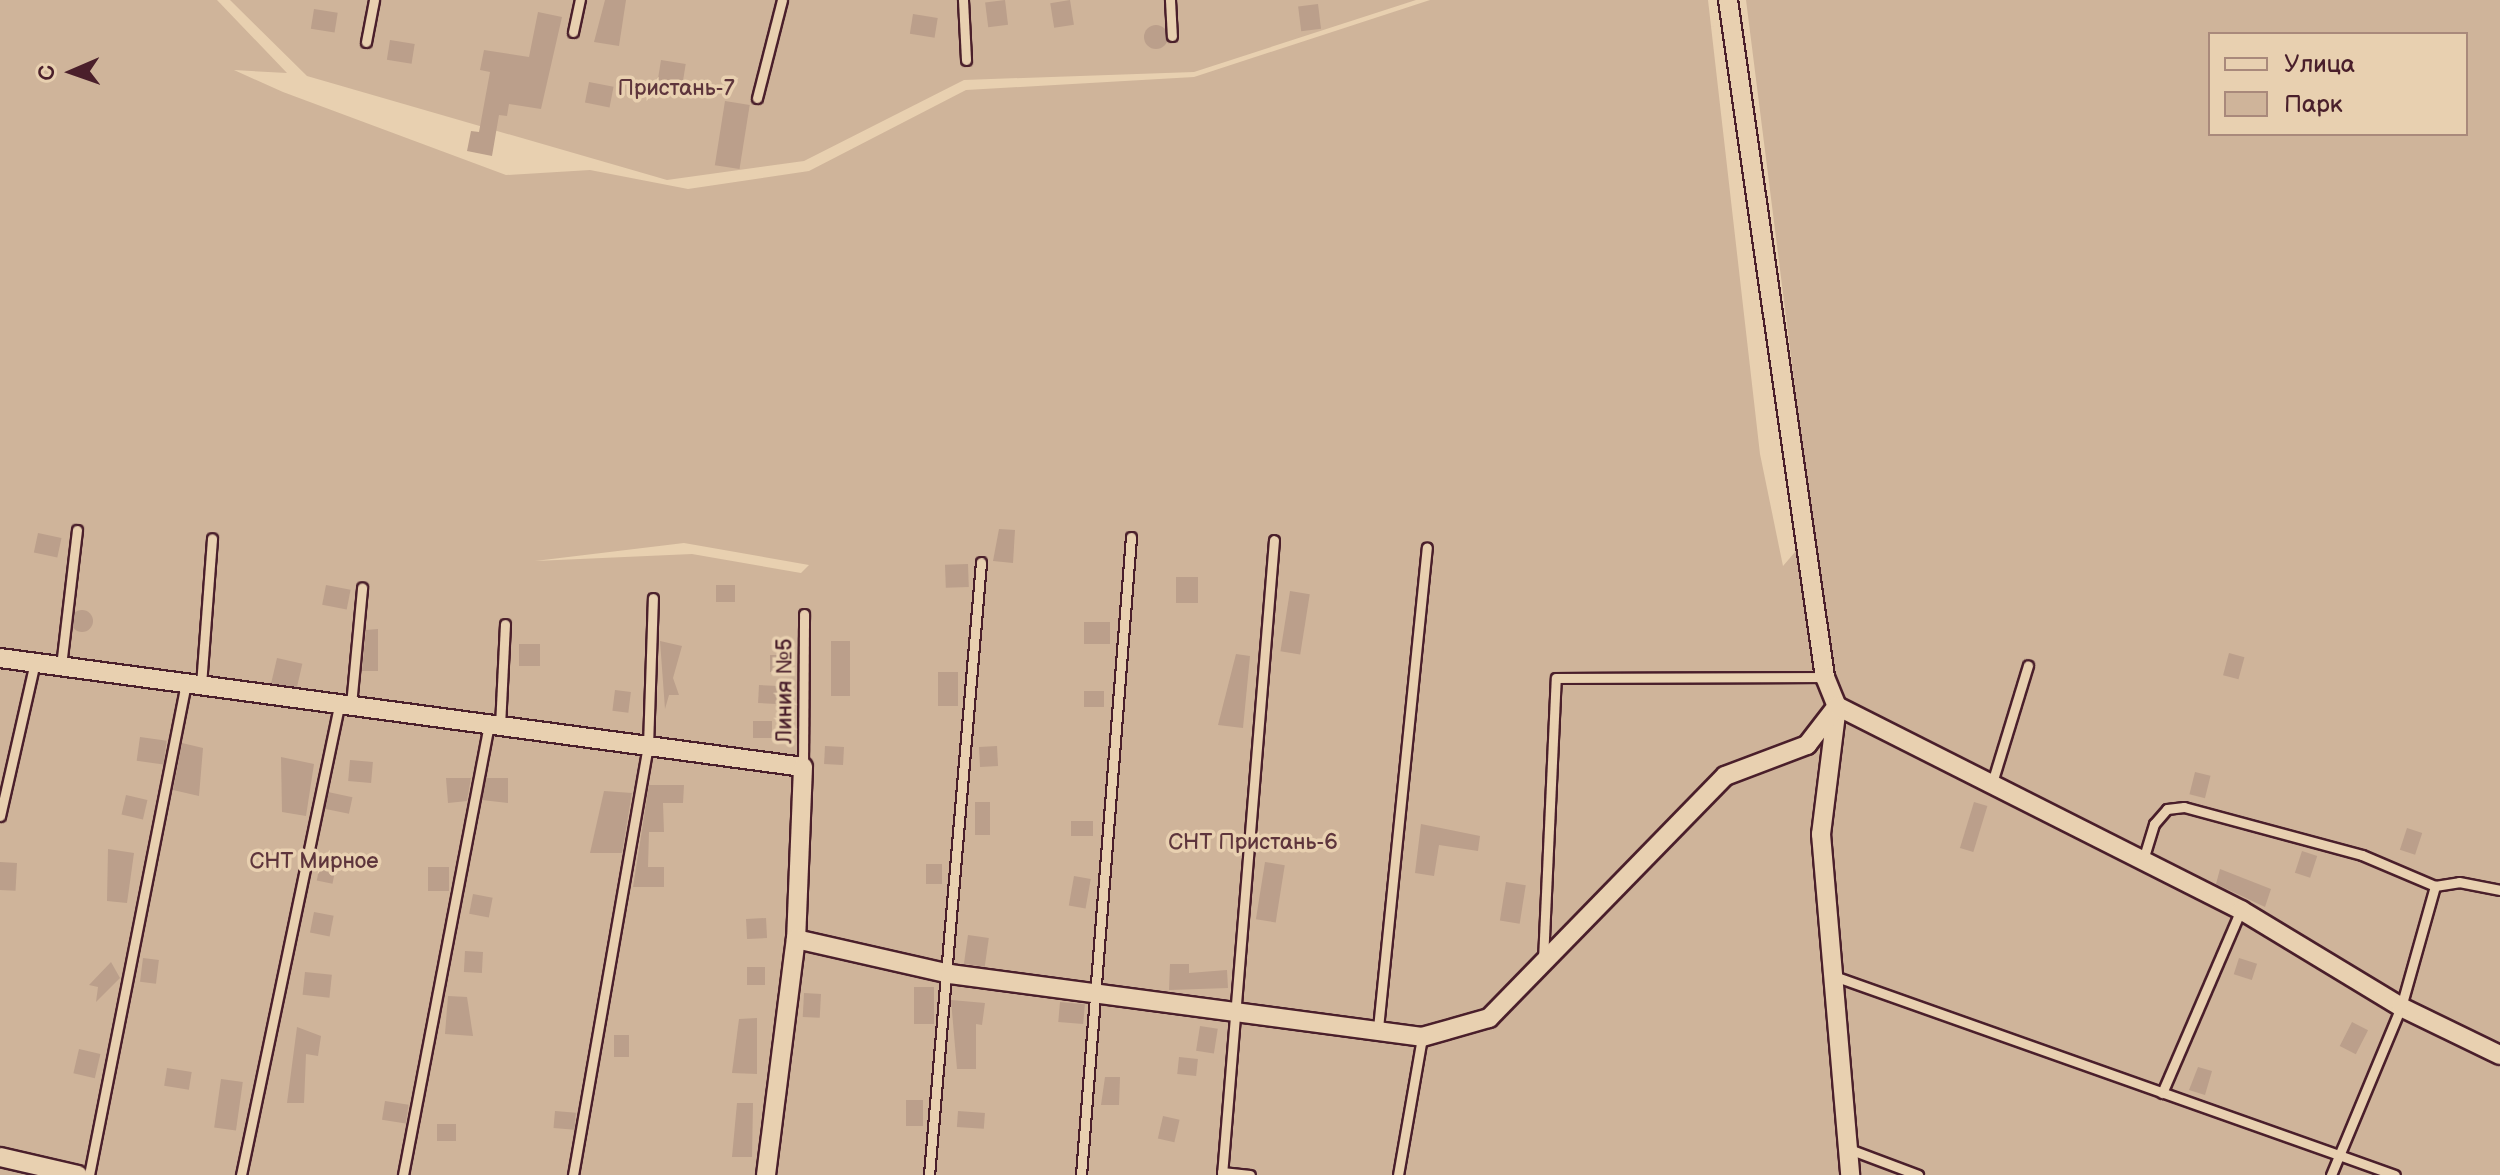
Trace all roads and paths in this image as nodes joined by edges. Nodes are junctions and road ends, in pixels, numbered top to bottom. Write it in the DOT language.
graph roads {
  1 [pos="374,0"];
  2 [pos="580,0"];
  3 [pos="782,0"];
  4 [pos="963,0"];
  5 [pos="1170,0"];
  6 [pos="1728,0"];
  7 [pos="573,32"];
  8 [pos="1172,36"];
  9 [pos="366,42"];
  10 [pos="966,60"];
  11 [pos="757,98"];
  12 [pos="77,530"];
  13 [pos="1131,537"];
  14 [pos="212,538"];
  15 [pos="1274,540"];
  16 [pos="1427,547"];
  17 [pos="981,562"];
  18 [pos="362,588"];
  19 [pos="653,598"];
  20 [pos="804,614"];
  21 [pos="505,624"];
  22 [pos="0,658"];
  23 [pos="35,662"];
  24 [pos="2028,665"];
  25 [pos="61,666"];
  26 [pos="1825,677"];
  27 [pos="194,684"];
  28 [pos="345,705"];
  29 [pos="1837,706"];
  30 [pos="494,725"];
  31 [pos="648,746"];
  32 [pos="803,767"];
  33 [pos="1992,783"];
  34 [pos="0,816"];
  35 [pos="2143,860"];
  36 [pos="2435,886"];
  37 [pos="2500,890"];
  38 [pos="2241,910"];
  39 [pos="796,939"];
  40 [pos="1543,962"];
  41 [pos="950,974"];
  42 [pos="1831,975"];
  43 [pos="1101,992"];
  44 [pos="2401,1007"];
  45 [pos="1240,1014"];
  46 [pos="1378,1028"];
  47 [pos="1422,1037"];
  48 [pos="2500,1055"];
  49 [pos="2162,1093"];
  50 [pos="1849,1149"];
  51 [pos="2339,1153"];
  52 [pos="0,1157"];
  53 [pos="1222,1174"];
  54 [pos="78,1175"];
  55 [pos="89,1175"];
  56 [pos="241,1175"];
  57 [pos="403,1175"];
  58 [pos="573,1175"];
  59 [pos="766,1175"];
  60 [pos="929,1175"];
  61 [pos="1081,1175"];
  62 [pos="1250,1175"];
  63 [pos="1398,1175"];
  64 [pos="1850,1175"];
  65 [pos="1918,1175"];
  66 [pos="2331,1175"];
  67 [pos="2395,1175"];
  1 -- 9 [label="lane"];
  2 -- 7 [label="lane"];
  3 -- 11 [label="lane"];
  4 -- 10 [label="lane"];
  5 -- 8 [label="lane"];
  6 -- 26 [label="street"];
  12 -- 25 [label="lane"];
  13 -- 43 [label="lane"];
  14 -- 27 [label="lane"];
  15 -- 45 [label="lane"];
  16 -- 46 [label="lane"];
  17 -- 41 [label="lane"];
  18 -- 28 [label="lane"];
  19 -- 31 [label="lane"];
  20 -- 32 [label="lane, Линия №5"];
  21 -- 30 [label="lane"];
  22 -- 23 [label="street"];
  23 -- 25 [label="street"];
  23 -- 34 [label="lane"];
  24 -- 33 [label="lane"];
  25 -- 27 [label="street"];
  26 -- 29 [label="street"];
  26 -- 40 [label="lane"];
  27 -- 28 [label="street"];
  27 -- 55 [label="lane"];
  28 -- 30 [label="street"];
  28 -- 56 [label="lane"];
  29 -- 33 [label="street"];
  29 -- 40 [label="street"];
  29 -- 42 [label="street"];
  30 -- 31 [label="street"];
  30 -- 57 [label="lane"];
  31 -- 32 [label="street"];
  31 -- 58 [label="lane"];
  32 -- 39 [label="street"];
  33 -- 35 [label="street"];
  35 -- 36 [label="lane"];
  35 -- 38 [label="street"];
  36 -- 37 [label="lane"];
  36 -- 44 [label="lane"];
  38 -- 44 [label="street"];
  38 -- 49 [label="lane"];
  39 -- 41 [label="street"];
  39 -- 59 [label="street"];
  40 -- 47 [label="street"];
  41 -- 43 [label="street"];
  41 -- 60 [label="lane"];
  42 -- 49 [label="lane"];
  42 -- 50 [label="street"];
  43 -- 45 [label="street"];
  43 -- 61 [label="lane"];
  44 -- 48 [label="street"];
  44 -- 51 [label="lane"];
  45 -- 46 [label="street"];
  45 -- 53 [label="lane"];
  46 -- 47 [label="street"];
  47 -- 63 [label="lane"];
  49 -- 51 [label="lane"];
  50 -- 64 [label="street"];
  50 -- 65 [label="lane"];
  51 -- 66 [label="lane"];
  51 -- 67 [label="lane"];
  52 -- 54 [label="street"];
  53 -- 62 [label="lane"];
}
